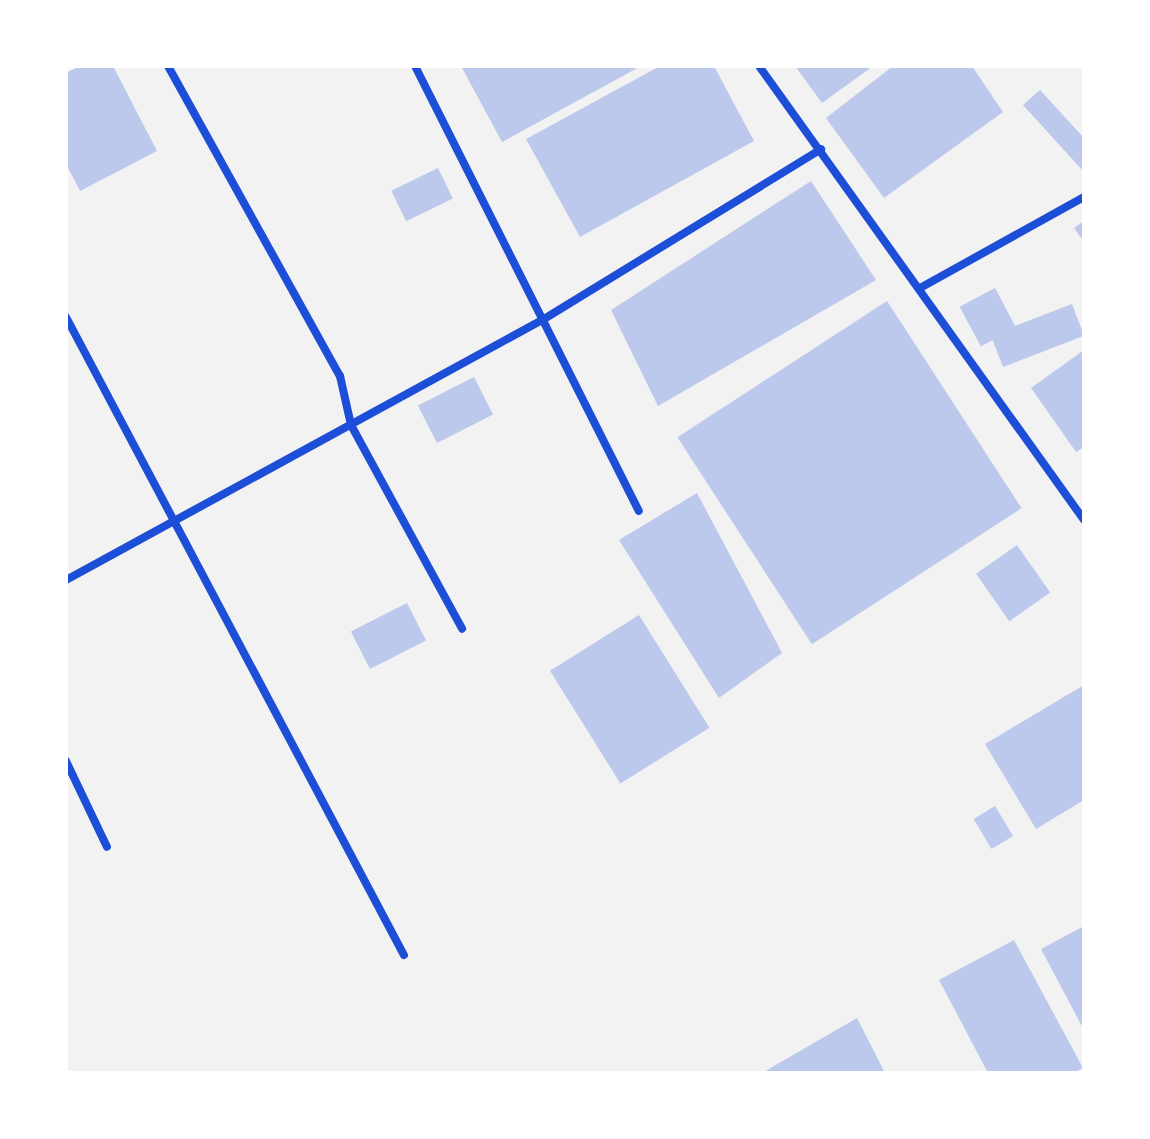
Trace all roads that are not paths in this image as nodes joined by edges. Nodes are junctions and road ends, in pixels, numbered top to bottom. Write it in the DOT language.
graph roads {
  1 [pos="168,66"];
  2 [pos="415,66"];
  3 [pos="759,66"];
  4 [pos="821,149"];
  5 [pos="1084,197"];
  6 [pos="920,288"];
  7 [pos="66,317"];
  8 [pos="544,319"];
  9 [pos="351,425"];
  10 [pos="639,511"];
  11 [pos="177,517"];
  12 [pos="1084,520"];
  13 [pos="66,580"];
  14 [pos="462,629"];
  15 [pos="66,761"];
  16 [pos="107,847"];
  17 [pos="404,955"];
  1 -- 9 [label="street"];
  2 -- 8 [label="street"];
  3 -- 4 [label="street"];
  4 -- 6 [label="street"];
  4 -- 8 [label="street"];
  5 -- 6 [label="street"];
  6 -- 12 [label="street"];
  7 -- 11 [label="street"];
  8 -- 9 [label="street"];
  8 -- 10 [label="street"];
  9 -- 11 [label="street"];
  9 -- 14 [label="street"];
  11 -- 13 [label="street"];
  11 -- 17 [label="street"];
  15 -- 16 [label="street"];
}
